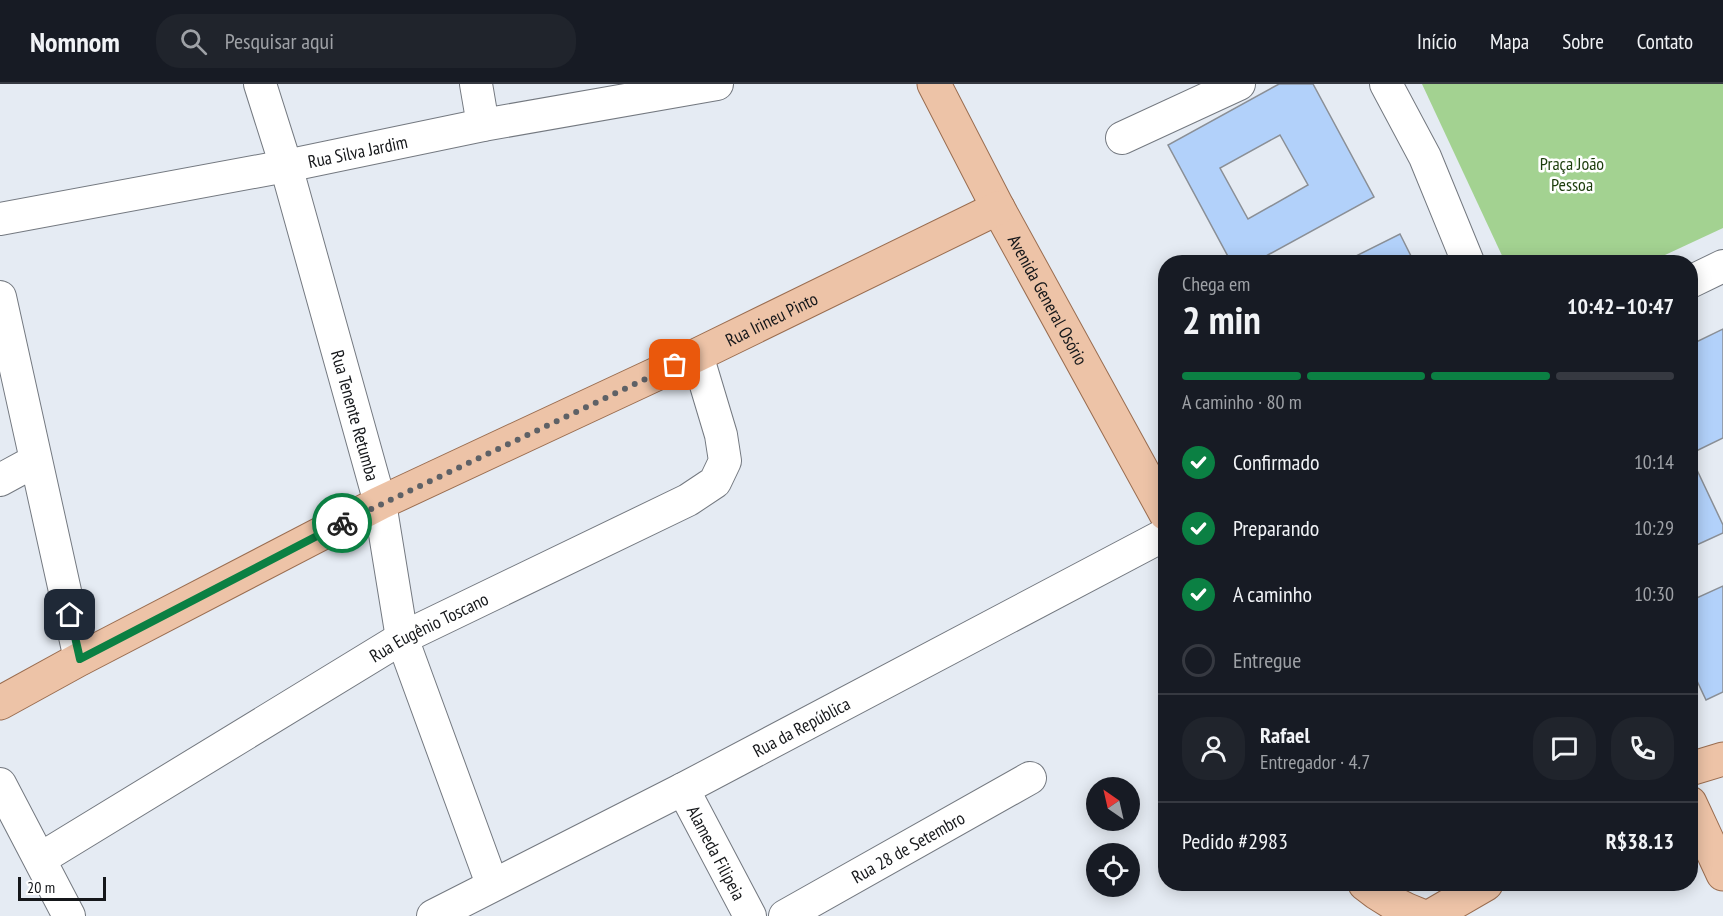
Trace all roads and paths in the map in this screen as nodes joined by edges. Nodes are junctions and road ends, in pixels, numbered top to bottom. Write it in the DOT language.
graph roads {
  1 [pos="260,84"];
  2 [pos="477,84"];
  3 [pos="717,84"];
  4 [pos="934,84"];
  5 [pos="1239,84"];
  6 [pos="1386,84"];
  7 [pos="483,125"];
  8 [pos="1122,138"];
  9 [pos="286,166"];
  10 [pos="998,208"];
  11 [pos="0,219"];
  12 [pos="1465,255"];
  13 [pos="1723,266"];
  14 [pos="1698,278"];
  15 [pos="0,297"];
  16 [pos="697,355"];
  17 [pos="35,461"];
  18 [pos="0,480"];
  19 [pos="1158,499"];
  20 [pos="380,503"];
  21 [pos="1158,538"];
  22 [pos="402,638"];
  23 [pos="80,659"];
  24 [pos="0,703"];
  25 [pos="1723,759"];
  26 [pos="1698,767"];
  27 [pos="1030,778"];
  28 [pos="0,784"];
  29 [pos="683,789"];
  30 [pos="1698,820"];
  31 [pos="40,859"];
  32 [pos="1723,874"];
  33 [pos="492,884"];
  34 [pos="1374,891"];
  35 [pos="1474,891"];
  36 [pos="69,916"];
  37 [pos="433,916"];
  38 [pos="750,916"];
  39 [pos="785,916"];
  40 [pos="1422,916"];
  41 [pos="1431,916"];
  1 -- 9 [label="street, Rua Tenente Retumba"];
  2 -- 7 [label="street"];
  3 -- 7 [label="street, Rua Silva Jardim"];
  4 -- 10 [label="main road, Avenida General Osório"];
  5 -- 8 [label="street"];
  6 -- 12 [label="street"];
  7 -- 9 [label="street, Rua Silva Jardim"];
  9 -- 11 [label="street, Rua Silva Jardim"];
  9 -- 20 [label="street, Rua Tenente Retumba"];
  10 -- 16 [label="main road, Rua Irineu Pinto"];
  10 -- 19 [label="main road, Avenida General Osório"];
  13 -- 14 [label="street"];
  15 -- 17 [label="street"];
  16 -- 20 [label="main road, Rua Irineu Pinto"];
  16 -- 22 [label="street, Rua Eugênio Toscano"];
  17 -- 18 [label="street"];
  17 -- 23 [label="street"];
  20 -- 22 [label="street, Rua Tenente Retumba"];
  20 -- 23 [label="main road, Rua Irineu Pinto"];
  21 -- 29 [label="street, Rua da República"];
  22 -- 31 [label="street, Rua Eugênio Toscano"];
  22 -- 33 [label="street, Rua Tenente Retumba"];
  23 -- 24 [label="main road, Rua Irineu Pinto"];
  25 -- 26 [label="main road"];
  27 -- 39 [label="street, Rua 28 de Setembro"];
  28 -- 31 [label="street"];
  29 -- 33 [label="street, Rua da República"];
  29 -- 38 [label="street, Alameda Filipeia"];
  30 -- 32 [label="main road"];
  31 -- 36 [label="street"];
  33 -- 37 [label="street, Rua da República"];
  34 -- 40 [label="main road"];
  35 -- 41 [label="main road"];
}
